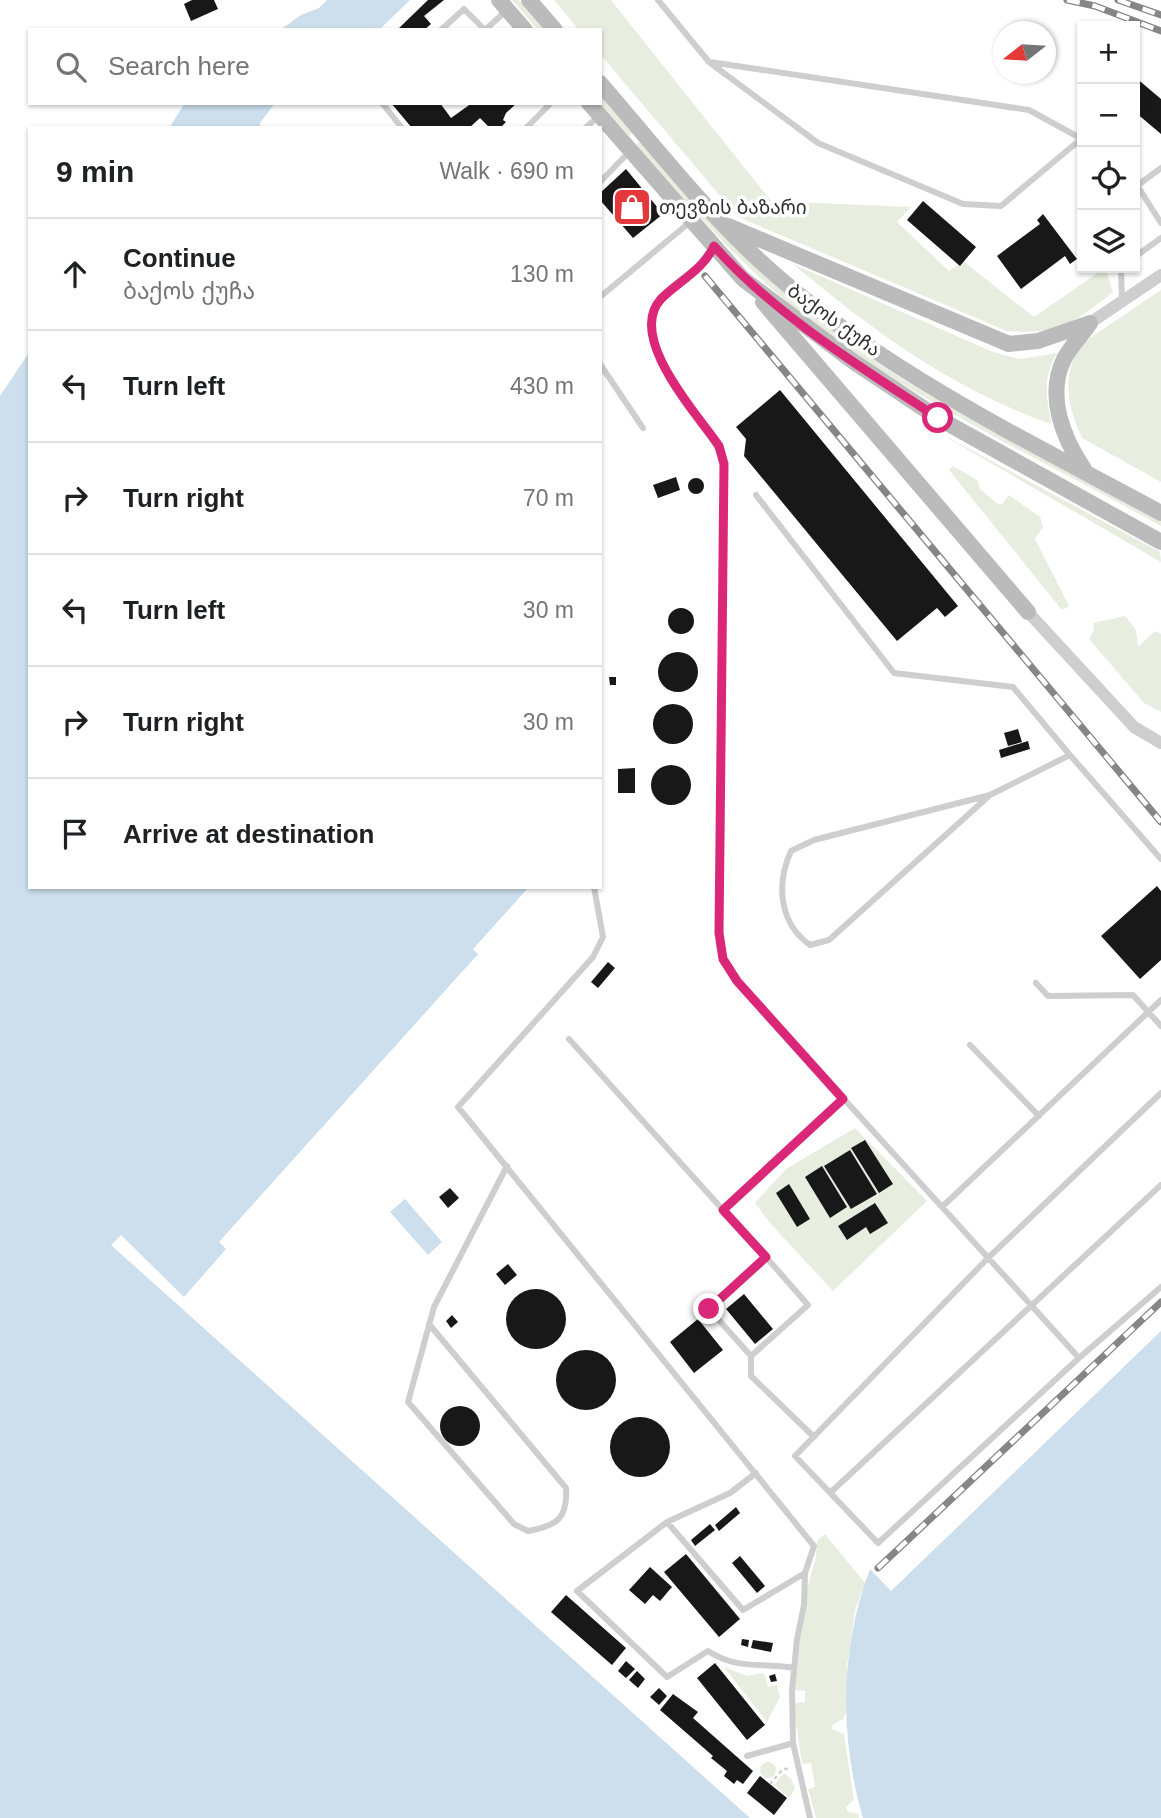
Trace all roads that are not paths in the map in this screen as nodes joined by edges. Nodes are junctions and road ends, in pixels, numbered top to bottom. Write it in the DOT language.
graph roads {
  1 [pos="529,0"];
  2 [pos="658,0"];
  3 [pos="504,5"];
  4 [pos="443,28"];
  5 [pos="483,28"];
  6 [pos="487,28"];
  7 [pos="524,28"];
  8 [pos="553,28"];
  9 [pos="709,62"];
  10 [pos="602,85"];
  11 [pos="384,105"];
  12 [pos="548,105"];
  13 [pos="594,109"];
  14 [pos="400,126"];
  15 [pos="528,126"];
  16 [pos="585,126"];
  17 [pos="1077,136"];
  18 [pos="1077,143"];
  19 [pos="630,151"];
  20 [pos="1161,168"];
  21 [pos="602,180"];
  22 [pos="1140,181"];
  23 [pos="1140,190"];
  24 [pos="692,221"];
  25 [pos="1161,223"];
  26 [pos="723,224"];
  27 [pos="1161,238"];
  28 [pos="714,246"];
  29 [pos="1140,253"];
  30 [pos="1121,273"];
  31 [pos="1161,275"];
  32 [pos="743,279"];
  33 [pos="602,295"];
  34 [pos="1122,301"];
  35 [pos="1090,323"];
  36 [pos="602,367"];
  37 [pos="643,428"];
  38 [pos="1085,471"];
  39 [pos="755,495"];
  40 [pos="1161,513"];
  41 [pos="1161,542"];
  42 [pos="1028,612"];
  43 [pos="1161,743"];
  44 [pos="1070,755"];
  45 [pos="990,795"];
  46 [pos="1161,859"];
  47 [pos="594,889"];
  48 [pos="1036,984"];
  49 [pos="1161,1000"];
  50 [pos="1148,1012"];
  51 [pos="1161,1026"];
  52 [pos="569,1038"];
  53 [pos="970,1045"];
  54 [pos="1161,1093"];
  55 [pos="843,1099"];
  56 [pos="1039,1116"];
  57 [pos="507,1166"];
  58 [pos="1161,1185"];
  59 [pos="943,1206"];
  60 [pos="723,1210"];
  61 [pos="766,1257"];
  62 [pos="989,1257"];
  63 [pos="1161,1287"];
  64 [pos="1031,1303"];
  65 [pos="429,1324"];
  66 [pos="751,1356"];
  67 [pos="1079,1358"];
  68 [pos="814,1437"];
  69 [pos="756,1473"];
  70 [pos="831,1492"];
  71 [pos="667,1522"];
  72 [pos="805,1573"];
  73 [pos="794,1668"];
  74 [pos="793,1743"];
  75 [pos="747,1756"];
  76 [pos="810,1818"];
  1 -- 8 [label="main road"];
  2 -- 9 [label="lane"];
  3 -- 6 [label="lane"];
  3 -- 7 [label="main road"];
  4 -- 5 [label="lane"];
  9 -- 17 [label="lane"];
  9 -- 18 [label="lane"];
  10 -- 26 [label="main road, ბაქოს ქუჩა"];
  11 -- 14 [label="lane"];
  12 -- 15 [label="lane"];
  13 -- 16 [label="lane"];
  13 -- 19 [label="main road, ბაქოს ქუჩა"];
  19 -- 21 [label="lane"];
  19 -- 24 [label="main road, ბაქოს ქუჩა"];
  20 -- 22 [label="lane"];
  23 -- 25 [label="lane"];
  24 -- 28 [label="main road, ბაქოს ქუჩა"];
  24 -- 33 [label="lane"];
  26 -- 35 [label="main road"];
  26 -- 38 [label="main road, ბაქოს ქუჩა"];
  27 -- 29 [label="lane"];
  28 -- 32 [label="main road, ბაქოს ქუჩა"];
  28 -- 55 [label="lane"];
  30 -- 34 [label="lane"];
  31 -- 34 [label="street"];
  32 -- 41 [label="main road, ბაქოს ქუჩა"];
  32 -- 42 [label="main road"];
  34 -- 35 [label="street"];
  35 -- 38 [label="main road"];
  36 -- 37 [label="lane"];
  38 -- 40 [label="main road, ბაქოს ქუჩა"];
  39 -- 44 [label="lane"];
  42 -- 43 [label="street"];
  44 -- 45 [label="lane"];
  44 -- 46 [label="lane"];
  45 -- 45 [label="lane"];
  47 -- 57 [label="lane"];
  48 -- 50 [label="lane"];
  49 -- 50 [label="lane"];
  50 -- 51 [label="lane"];
  50 -- 56 [label="lane"];
  52 -- 60 [label="lane"];
  53 -- 56 [label="lane"];
  54 -- 62 [label="lane"];
  55 -- 59 [label="lane"];
  55 -- 60 [label="lane"];
  56 -- 59 [label="lane"];
  57 -- 65 [label="lane"];
  57 -- 69 [label="lane"];
  58 -- 64 [label="lane"];
  59 -- 62 [label="lane"];
  60 -- 61 [label="lane"];
  61 -- 66 [label="lane"];
  61 -- 66 [label="lane"];
  62 -- 64 [label="lane"];
  62 -- 68 [label="lane"];
  63 -- 67 [label="lane"];
  64 -- 67 [label="lane"];
  64 -- 70 [label="lane"];
  65 -- 65 [label="lane"];
  66 -- 68 [label="lane"];
  67 -- 70 [label="lane"];
  68 -- 70 [label="lane"];
  69 -- 71 [label="lane"];
  69 -- 72 [label="lane"];
  71 -- 72 [label="lane"];
  71 -- 73 [label="lane"];
  72 -- 73 [label="lane"];
  73 -- 74 [label="lane"];
  74 -- 75 [label="lane"];
  74 -- 76 [label="lane"];
}
